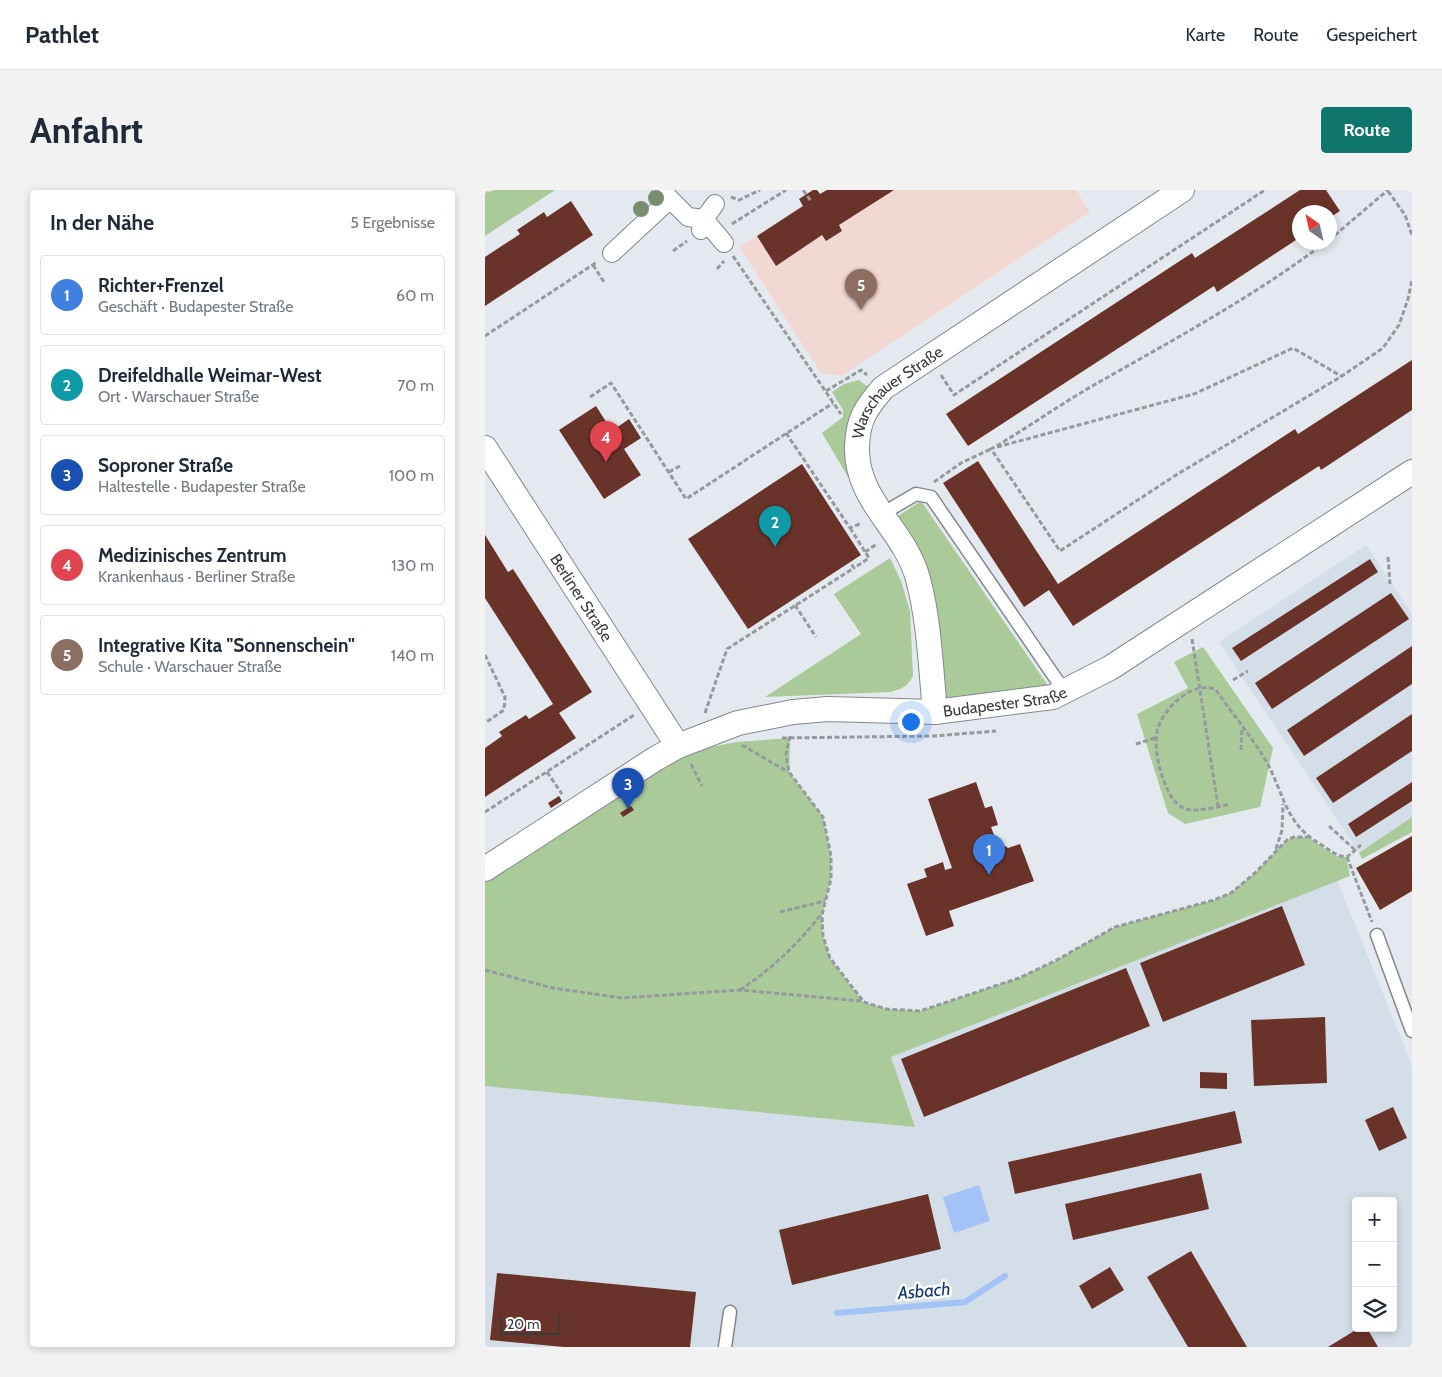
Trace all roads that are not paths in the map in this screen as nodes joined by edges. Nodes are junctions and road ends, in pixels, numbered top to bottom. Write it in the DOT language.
graph roads {
  1 [pos="1183,190"];
  2 [pos="665,195"];
  3 [pos="715,204"];
  4 [pos="612,252"];
  5 [pos="485,448"];
  6 [pos="1412,472"];
  7 [pos="882,514"];
  8 [pos="1065,692"];
  9 [pos="935,712"];
  10 [pos="678,746"];
  11 [pos="485,869"];
  12 [pos="1377,935"];
  13 [pos="1412,1031"];
  14 [pos="730,1312"];
  15 [pos="725,1347"];
  1 -- 7 [label="street, Warschauer Straße"];
  2 -- 3 [label="street"];
  2 -- 4 [label="street"];
  5 -- 10 [label="street, Berliner Straße"];
  6 -- 8 [label="street, Budapester Straße"];
  7 -- 8 [label="lane"];
  7 -- 9 [label="street, Warschauer Straße"];
  8 -- 9 [label="street, Budapester Straße"];
  9 -- 10 [label="street, Budapester Straße"];
  10 -- 11 [label="street, Budapester Straße"];
  12 -- 13 [label="lane"];
  14 -- 15 [label="lane"];
}
